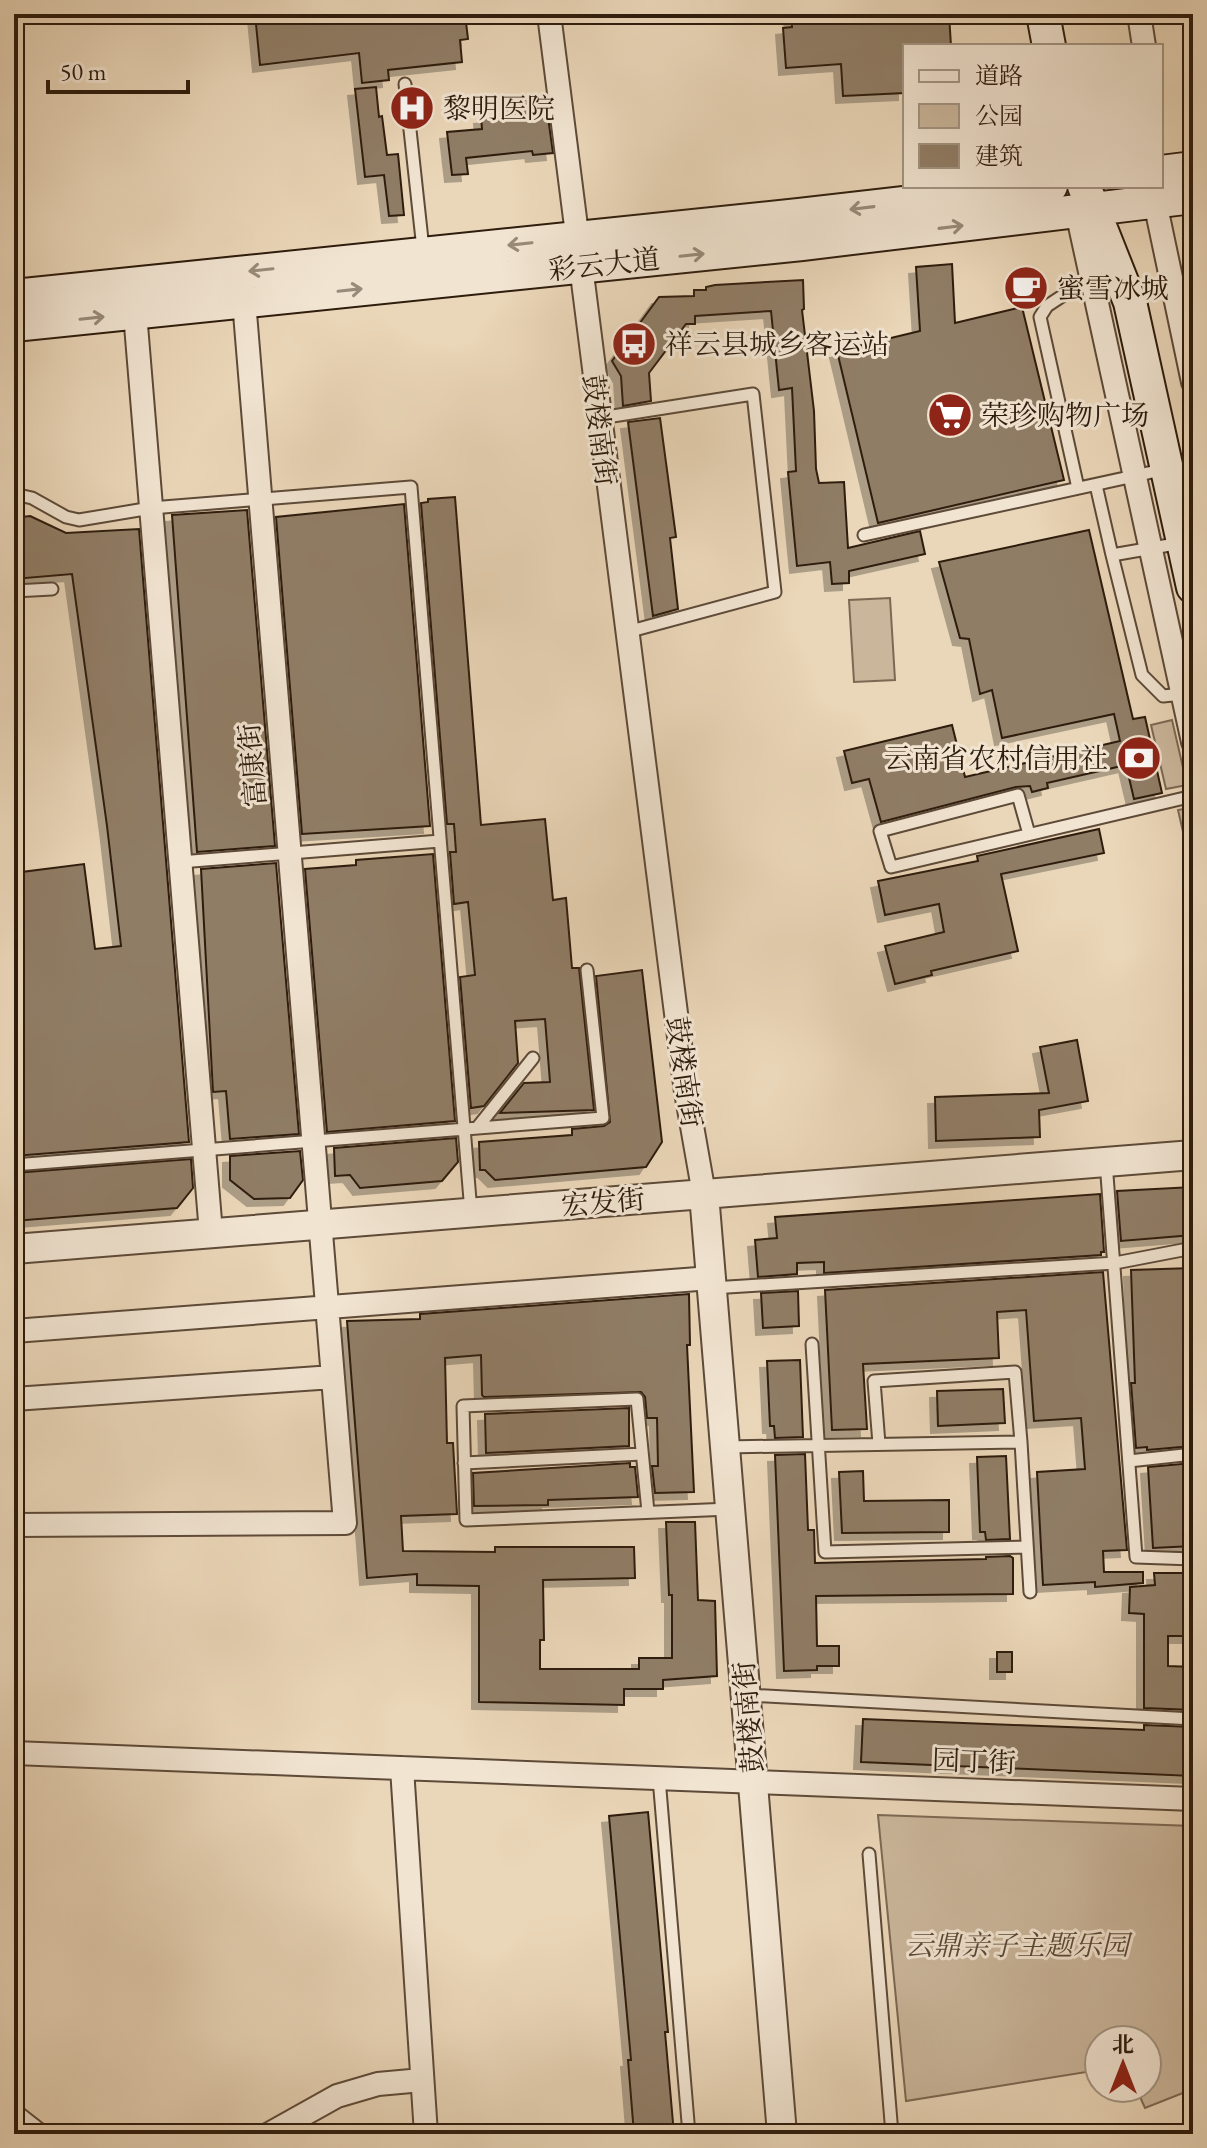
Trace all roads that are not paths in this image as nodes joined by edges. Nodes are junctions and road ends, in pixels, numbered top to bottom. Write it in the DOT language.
graph roads {
  1 [pos="549,14"];
  2 [pos="1043,14"];
  3 [pos="1139,14"];
  4 [pos="1049,44"];
  5 [pos="1144,44"];
  6 [pos="405,84"];
  7 [pos="1167,173"];
  8 [pos="1037,188"];
  9 [pos="1125,188"];
  10 [pos="1193,197"];
  11 [pos="1085,202"];
  12 [pos="578,252"];
  13 [pos="424,254"];
  14 [pos="1091,277"];
  15 [pos="14,296"];
  16 [pos="244,301"];
  17 [pos="135,313"];
  18 [pos="14,325"];
  19 [pos="1193,382"];
  20 [pos="599,419"];
  21 [pos="1167,469"];
  22 [pos="1135,476"];
  23 [pos="1096,485"];
  24 [pos="1078,488"];
  25 [pos="14,494"];
  26 [pos="260,499"];
  27 [pos="151,508"];
  28 [pos="864,535"];
  29 [pos="1183,542"];
  30 [pos="1151,548"];
  31 [pos="1112,555"];
  32 [pos="1193,587"];
  33 [pos="52,589"];
  34 [pos="14,591"];
  35 [pos="627,632"];
  36 [pos="1183,694"];
  37 [pos="1193,742"];
  38 [pos="1193,796"];
  39 [pos="1029,834"];
  40 [pos="440,841"];
  41 [pos="289,853"];
  42 [pos="180,862"];
  43 [pos="587,970"];
  44 [pos="533,1058"];
  45 [pos="464,1128"];
  46 [pos="477,1128"];
  47 [pos="313,1140"];
  48 [pos="204,1149"];
  49 [pos="1193,1155"];
  50 [pos="1106,1162"];
  51 [pos="14,1165"];
  52 [pos="704,1194"];
  53 [pos="471,1212"];
  54 [pos="320,1224"];
  55 [pos="211,1233"];
  56 [pos="1193,1248"];
  57 [pos="14,1249"];
  58 [pos="1115,1263"];
  59 [pos="712,1283"];
  60 [pos="327,1307"];
  61 [pos="14,1331"];
  62 [pos="812,1344"];
  63 [pos="333,1377"];
  64 [pos="14,1399"];
  65 [pos="1021,1442"];
  66 [pos="879,1444"];
  67 [pos="818,1445"];
  68 [pos="725,1447"];
  69 [pos="642,1454"];
  70 [pos="1193,1454"];
  71 [pos="1129,1461"];
  72 [pos="464,1463"];
  73 [pos="730,1509"];
  74 [pos="648,1512"];
  75 [pos="14,1525"];
  76 [pos="1027,1547"];
  77 [pos="1193,1559"];
  78 [pos="1030,1592"];
  79 [pos="746,1695"];
  80 [pos="1193,1719"];
  81 [pos="14,1753"];
  82 [pos="402,1768"];
  83 [pos="659,1778"];
  84 [pos="753,1782"];
  85 [pos="1193,1799"];
  86 [pos="869,1854"];
  87 [pos="422,2080"];
  88 [pos="14,2116"];
  89 [pos="37,2134"];
  90 [pos="269,2134"];
  91 [pos="426,2134"];
  92 [pos="689,2134"];
  93 [pos="782,2134"];
  94 [pos="892,2134"];
  1 -- 12 [label="street, 鼓楼南街"];
  2 -- 4 [label="main road"];
  3 -- 5 [label="street"];
  6 -- 13 [label="lane"];
  7 -- 10 [label="main road, 彩云大道"];
  7 -- 19 [label="street"];
  8 -- 12 [label="main road, 彩云大道, one-way"];
  9 -- 11 [label="main road, 彩云大道"];
  12 -- 11 [label="main road, 彩云大道, one-way"];
  11 -- 14 [label="street"];
  11 -- 21 [label="main road"];
  12 -- 13 [label="main road, 彩云大道, one-way"];
  16 -- 12 [label="main road, 彩云大道, one-way"];
  12 -- 20 [label="street, 鼓楼南街"];
  13 -- 15 [label="main road, 彩云大道, one-way"];
  14 -- 22 [label="street"];
  14 -- 24 [label="lane"];
  16 -- 17 [label="main road, 彩云大道"];
  16 -- 26 [label="street, 富康街"];
  18 -- 17 [label="main road, 彩云大道, one-way"];
  17 -- 27 [label="street"];
  20 -- 35 [label="street, 鼓楼南街"];
  20 -- 35 [label="lane"];
  21 -- 22 [label="lane"];
  21 -- 29 [label="main road"];
  22 -- 23 [label="lane"];
  22 -- 30 [label="street"];
  23 -- 24 [label="lane"];
  23 -- 31 [label="lane"];
  24 -- 28 [label="lane"];
  25 -- 27 [label="lane"];
  26 -- 27 [label="lane"];
  26 -- 40 [label="lane"];
  26 -- 41 [label="street, 富康街"];
  27 -- 42 [label="street"];
  29 -- 30 [label="lane"];
  29 -- 32 [label="main road"];
  30 -- 31 [label="lane"];
  30 -- 36 [label="street"];
  31 -- 36 [label="lane"];
  33 -- 34 [label="lane"];
  35 -- 52 [label="street, 鼓楼南街"];
  36 -- 37 [label="street"];
  38 -- 39 [label="lane"];
  39 -- 39 [label="lane"];
  40 -- 41 [label="lane"];
  40 -- 45 [label="lane"];
  41 -- 42 [label="lane"];
  41 -- 47 [label="street, 富康街"];
  42 -- 48 [label="street"];
  43 -- 46 [label="lane"];
  44 -- 46 [label="lane"];
  45 -- 46 [label="lane"];
  45 -- 47 [label="lane"];
  45 -- 53 [label="lane"];
  47 -- 48 [label="lane"];
  47 -- 54 [label="street, 富康街"];
  48 -- 51 [label="lane"];
  48 -- 55 [label="street"];
  49 -- 50 [label="street, 宏发街"];
  50 -- 52 [label="street, 宏发街"];
  50 -- 58 [label="lane"];
  52 -- 53 [label="street, 宏发街"];
  52 -- 59 [label="street, 鼓楼南街"];
  53 -- 54 [label="street, 宏发街"];
  54 -- 55 [label="street, 宏发街"];
  54 -- 60 [label="street, 富康街"];
  55 -- 57 [label="street, 宏发街"];
  56 -- 58 [label="lane"];
  58 -- 59 [label="lane"];
  58 -- 71 [label="lane"];
  59 -- 60 [label="street"];
  59 -- 68 [label="street, 鼓楼南街"];
  60 -- 61 [label="street"];
  60 -- 63 [label="street, 富康街"];
  62 -- 67 [label="lane"];
  63 -- 64 [label="street"];
  63 -- 75 [label="street, 富康街"];
  65 -- 66 [label="lane"];
  65 -- 66 [label="lane"];
  65 -- 76 [label="lane"];
  66 -- 67 [label="lane"];
  67 -- 68 [label="lane"];
  67 -- 76 [label="lane"];
  68 -- 73 [label="street, 鼓楼南街"];
  69 -- 72 [label="lane"];
  69 -- 72 [label="lane"];
  69 -- 74 [label="lane"];
  70 -- 71 [label="lane"];
  71 -- 77 [label="lane"];
  72 -- 74 [label="lane"];
  73 -- 74 [label="lane"];
  73 -- 79 [label="street, 鼓楼南街"];
  76 -- 78 [label="lane"];
  79 -- 80 [label="lane"];
  79 -- 84 [label="street, 鼓楼南街"];
  81 -- 82 [label="street, 园丁街"];
  82 -- 83 [label="street, 园丁街"];
  82 -- 87 [label="street"];
  83 -- 84 [label="street, 园丁街"];
  83 -- 92 [label="lane"];
  84 -- 85 [label="street, 园丁街"];
  84 -- 93 [label="street, 鼓楼南街"];
  86 -- 94 [label="lane"];
  87 -- 90 [label="street"];
  87 -- 91 [label="street"];
  88 -- 89 [label="street"];
}
